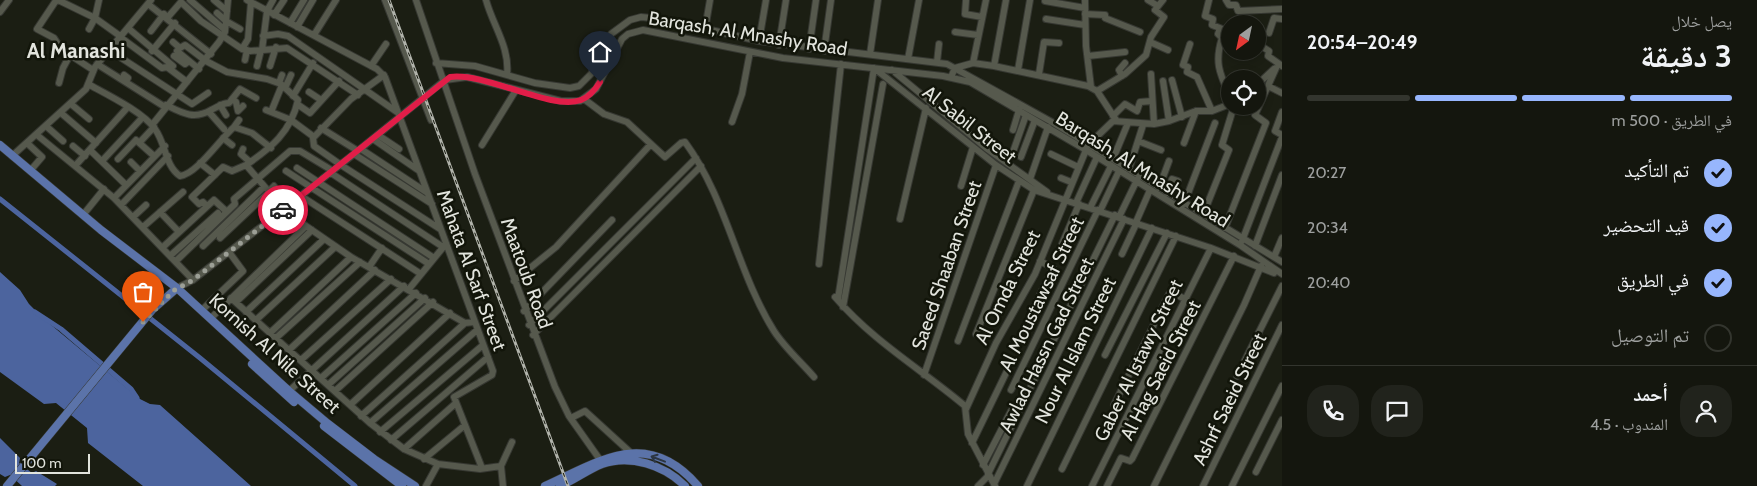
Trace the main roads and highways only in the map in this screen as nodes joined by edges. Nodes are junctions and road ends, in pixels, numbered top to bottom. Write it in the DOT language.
graph roads {
  1 [pos="1,149"];
  2 [pos="175,290"];
  3 [pos="228,338"];
  4 [pos="280,386"];
  5 [pos="602,461"];
  6 [pos="592,466"];
  7 [pos="10,483"];
  8 [pos="408,485"];
  9 [pos="545,486"];
  10 [pos="560,486"];
  11 [pos="685,486"];
  12 [pos="698,486"];
  1 -- 2 [label="main road, Kornish Al Nile Street"];
  1 -- 2 [label="main road, Kornish Al Nile Street"];
  2 -- 3 [label="main road, Kornish Al Nile Street"];
  2 -- 3 [label="main road, Kornish Al Nile Street"];
  2 -- 7 [label="main road"];
  3 -- 4 [label="main road, Kornish Al Nile Street"];
  4 -- 8 [label="main road, Kornish Al Nile Street"];
  4 -- 8 [label="main road, Kornish Al Nile Street"];
  5 -- 6 [label="main road"];
  5 -- 11 [label="main road"];
  12 -- 5 [label="main road, one-way"];
  6 -- 9 [label="main road"];
  6 -- 10 [label="main road"];
}
